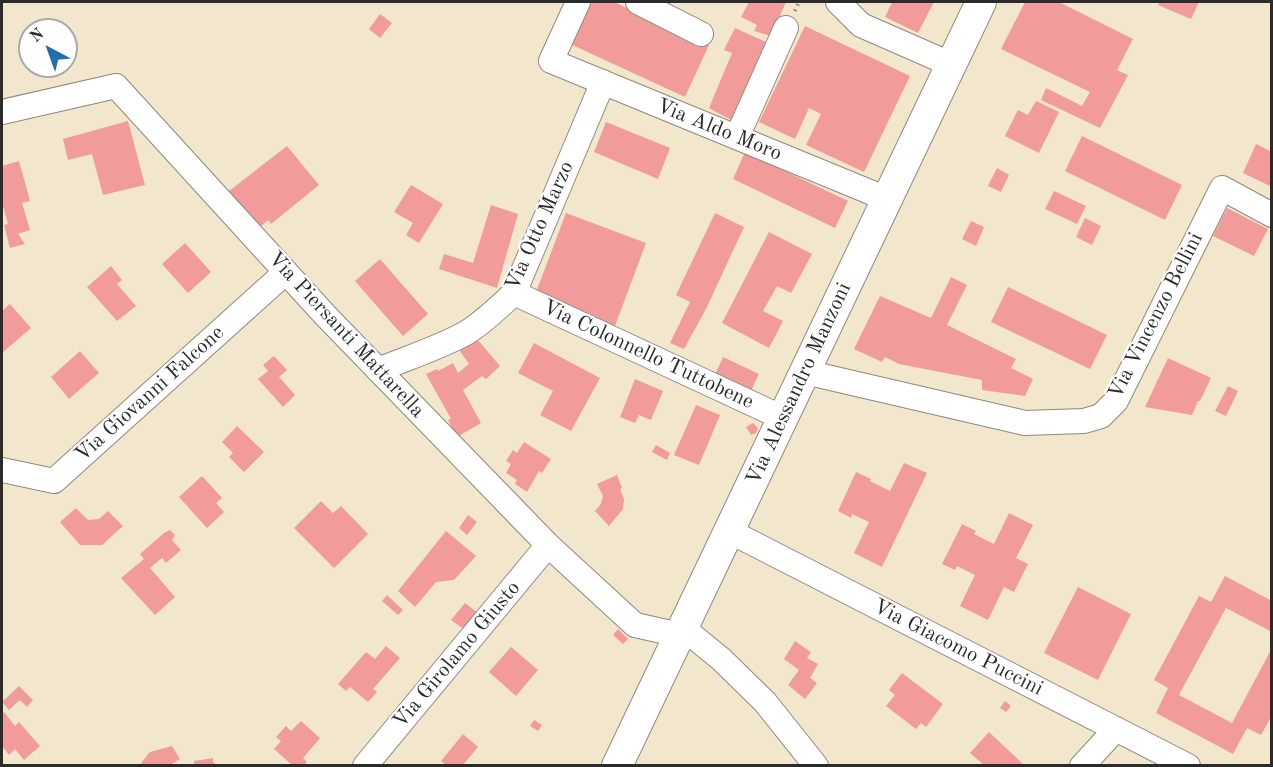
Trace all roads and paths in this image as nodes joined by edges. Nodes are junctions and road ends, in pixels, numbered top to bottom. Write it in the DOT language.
graph roads {
  1 [pos="578,2"];
  2 [pos="638,2"];
  3 [pos="838,2"];
  4 [pos="981,2"];
  5 [pos="786,28"];
  6 [pos="701,34"];
  7 [pos="950,64"];
  8 [pos="603,82"];
  9 [pos="2,112"];
  10 [pos="737,137"];
  11 [pos="886,199"];
  12 [pos="1272,215"];
  13 [pos="286,272"];
  14 [pos="514,293"];
  15 [pos="378,370"];
  16 [pos="805,372"];
  17 [pos="783,418"];
  18 [pos="2,470"];
  19 [pos="729,531"];
  20 [pos="548,545"];
  21 [pos="682,631"];
  22 [pos="1116,729"];
  23 [pos="365,765"];
  24 [pos="617,765"];
  25 [pos="816,765"];
  26 [pos="1082,765"];
  27 [pos="1188,765"];
  1 -- 8 [label="street, Via Aldo Moro"];
  2 -- 6 [label="street"];
  3 -- 7 [label="street"];
  4 -- 7 [label="main road, Via Alessandro Manzoni"];
  5 -- 10 [label="street"];
  7 -- 11 [label="main road, Via Alessandro Manzoni"];
  8 -- 10 [label="street, Via Aldo Moro"];
  8 -- 14 [label="street, Via Otto Marzo"];
  9 -- 13 [label="street, Via Piersanti Mattarella"];
  10 -- 11 [label="street, Via Aldo Moro"];
  11 -- 16 [label="main road, Via Alessandro Manzoni"];
  12 -- 16 [label="street, Via Vincenzo Bellini"];
  13 -- 15 [label="street, Via Piersanti Mattarella"];
  13 -- 18 [label="street, Via Giovanni Falcone"];
  14 -- 15 [label="street, Via Otto Marzo"];
  14 -- 17 [label="street, Via Colonnello Tuttobene"];
  15 -- 20 [label="street, Via Piersanti Mattarella"];
  16 -- 17 [label="main road, Via Alessandro Manzoni"];
  17 -- 19 [label="main road, Via Alessandro Manzoni"];
  19 -- 21 [label="main road, Via Alessandro Manzoni"];
  19 -- 22 [label="street, Via Giacomo Puccini"];
  20 -- 21 [label="street, Via Piersanti Mattarella"];
  20 -- 23 [label="street, Via Girolamo Giusto"];
  21 -- 24 [label="main road, Via Alessandro Manzoni"];
  21 -- 25 [label="street"];
  22 -- 26 [label="street"];
  22 -- 27 [label="street, Via Giacomo Puccini"];
}
